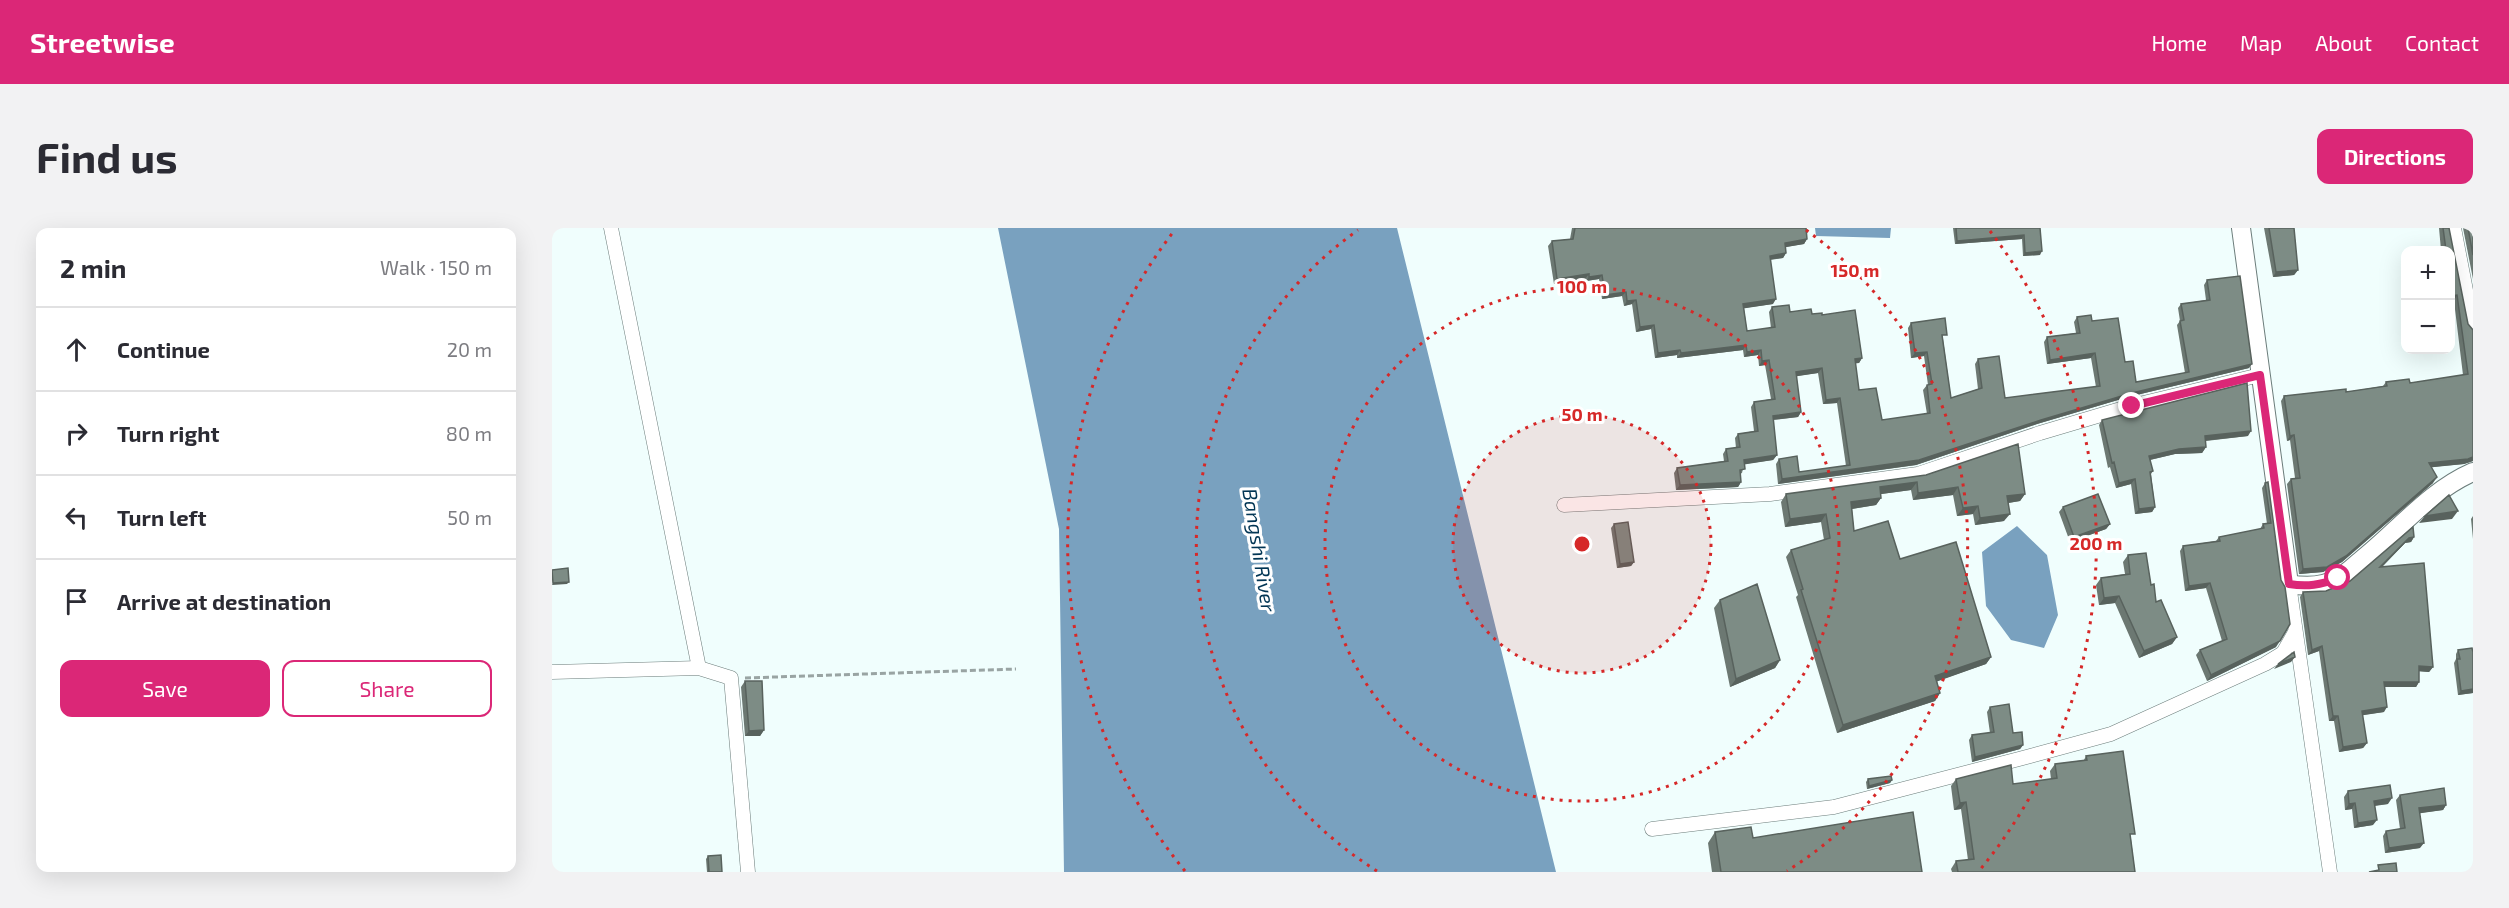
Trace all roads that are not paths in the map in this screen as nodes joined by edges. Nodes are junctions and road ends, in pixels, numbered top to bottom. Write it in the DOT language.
graph roads {
  1 [pos="611,228"];
  2 [pos="2241,228"];
  3 [pos="2454,228"];
  4 [pos="2473,327"];
  5 [pos="2260,375"];
  6 [pos="2473,472"];
  7 [pos="1564,505"];
  8 [pos="2289,584"];
  9 [pos="2295,632"];
  10 [pos="699,668"];
  11 [pos="552,672"];
  12 [pos="1652,829"];
  13 [pos="748,872"];
  14 [pos="2330,872"];
  1 -- 10 [label="street"];
  2 -- 5 [label="street"];
  3 -- 4 [label="street"];
  5 -- 7 [label="street"];
  5 -- 8 [label="street"];
  6 -- 8 [label="street"];
  8 -- 9 [label="street"];
  9 -- 12 [label="street"];
  9 -- 14 [label="street"];
  10 -- 11 [label="street"];
  10 -- 13 [label="street"];
}
